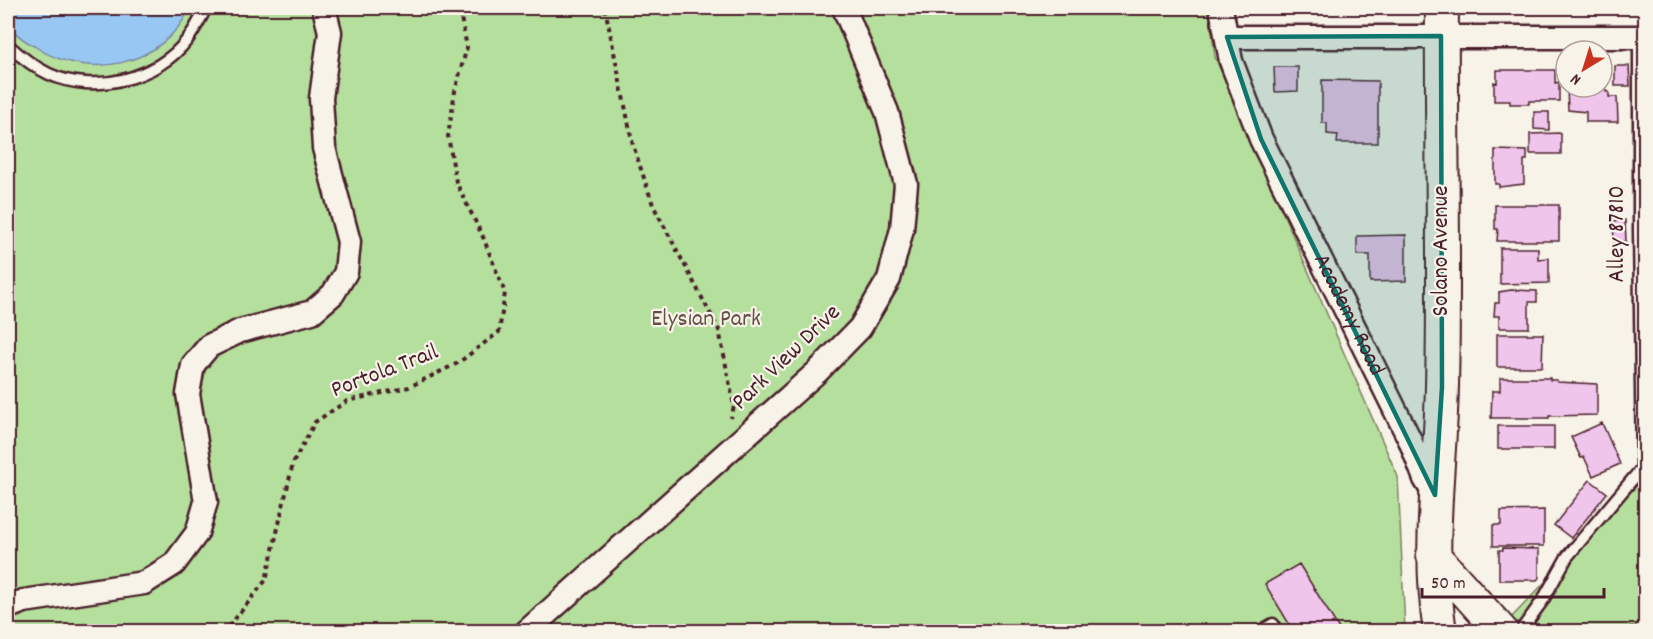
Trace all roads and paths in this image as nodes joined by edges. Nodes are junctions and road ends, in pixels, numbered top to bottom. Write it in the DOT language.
graph roads {
  1 [pos="206,8"];
  2 [pos="324,8"];
  3 [pos="459,8"];
  4 [pos="605,8"];
  5 [pos="844,8"];
  6 [pos="1221,8"];
  7 [pos="1441,22"];
  8 [pos="1227,37"];
  9 [pos="1642,37"];
  10 [pos="8,45"];
  11 [pos="723,454"];
  12 [pos="1435,495"];
  13 [pos="1433,555"];
  14 [pos="8,607"];
  15 [pos="1512,630"];
  16 [pos="222,632"];
  17 [pos="526,632"];
  18 [pos="1259,632"];
  19 [pos="1277,632"];
  20 [pos="1440,632"];
  1 -- 10 [label="lane"];
  2 -- 14 [label="street"];
  3 -- 16 [label="path, Portola Trail"];
  4 -- 11 [label="path"];
  5 -- 11 [label="street, Park View Drive"];
  6 -- 8 [label="street, Academy Road"];
  7 -- 8 [label="street"];
  7 -- 9 [label="street"];
  7 -- 12 [label="main road, Solano Avenue"];
  8 -- 12 [label="street, Academy Road"];
  9 -- 15 [label="lane, Alley 87810"];
  11 -- 17 [label="street, Park View Drive"];
  12 -- 13 [label="main road, Academy Road"];
  13 -- 15 [label="main road"];
  13 -- 20 [label="main road, Academy Road"];
  18 -- 19 [label="lane"];
}
